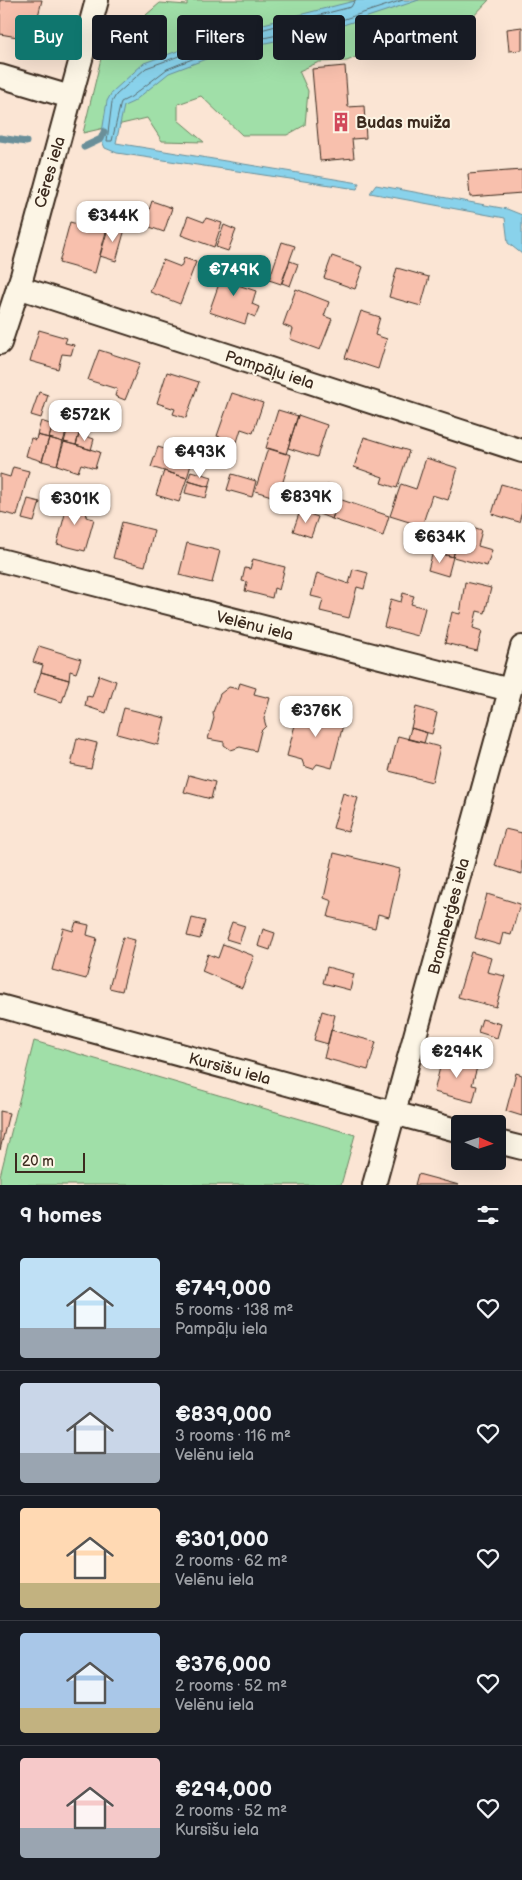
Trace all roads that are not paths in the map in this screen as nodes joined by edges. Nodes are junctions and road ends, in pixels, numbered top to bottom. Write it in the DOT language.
graph roads {
  1 [pos="97,0"];
  2 [pos="0,76"];
  3 [pos="70,97"];
  4 [pos="18,287"];
  5 [pos="0,343"];
  6 [pos="522,451"];
  7 [pos="0,560"];
  8 [pos="522,647"];
  9 [pos="510,690"];
  10 [pos="0,1006"];
  11 [pos="394,1113"];
  12 [pos="451,1129"];
  13 [pos="506,1144"];
  14 [pos="522,1148"];
  15 [pos="374,1185"];
  1 -- 3 [label="street, Cēres iela"];
  2 -- 3 [label="street"];
  3 -- 4 [label="street, Cēres iela"];
  4 -- 5 [label="street, Cēres iela"];
  4 -- 6 [label="street, Pampāļu iela"];
  7 -- 9 [label="street, Velēnu iela"];
  8 -- 9 [label="street, Bramberģes iela"];
  9 -- 11 [label="street, Bramberģes iela"];
  10 -- 11 [label="street, Kursīšu iela"];
  11 -- 12 [label="street, Kursīšu iela"];
  11 -- 15 [label="street, Bramberģes iela"];
  13 -- 14 [label="street"];
}
